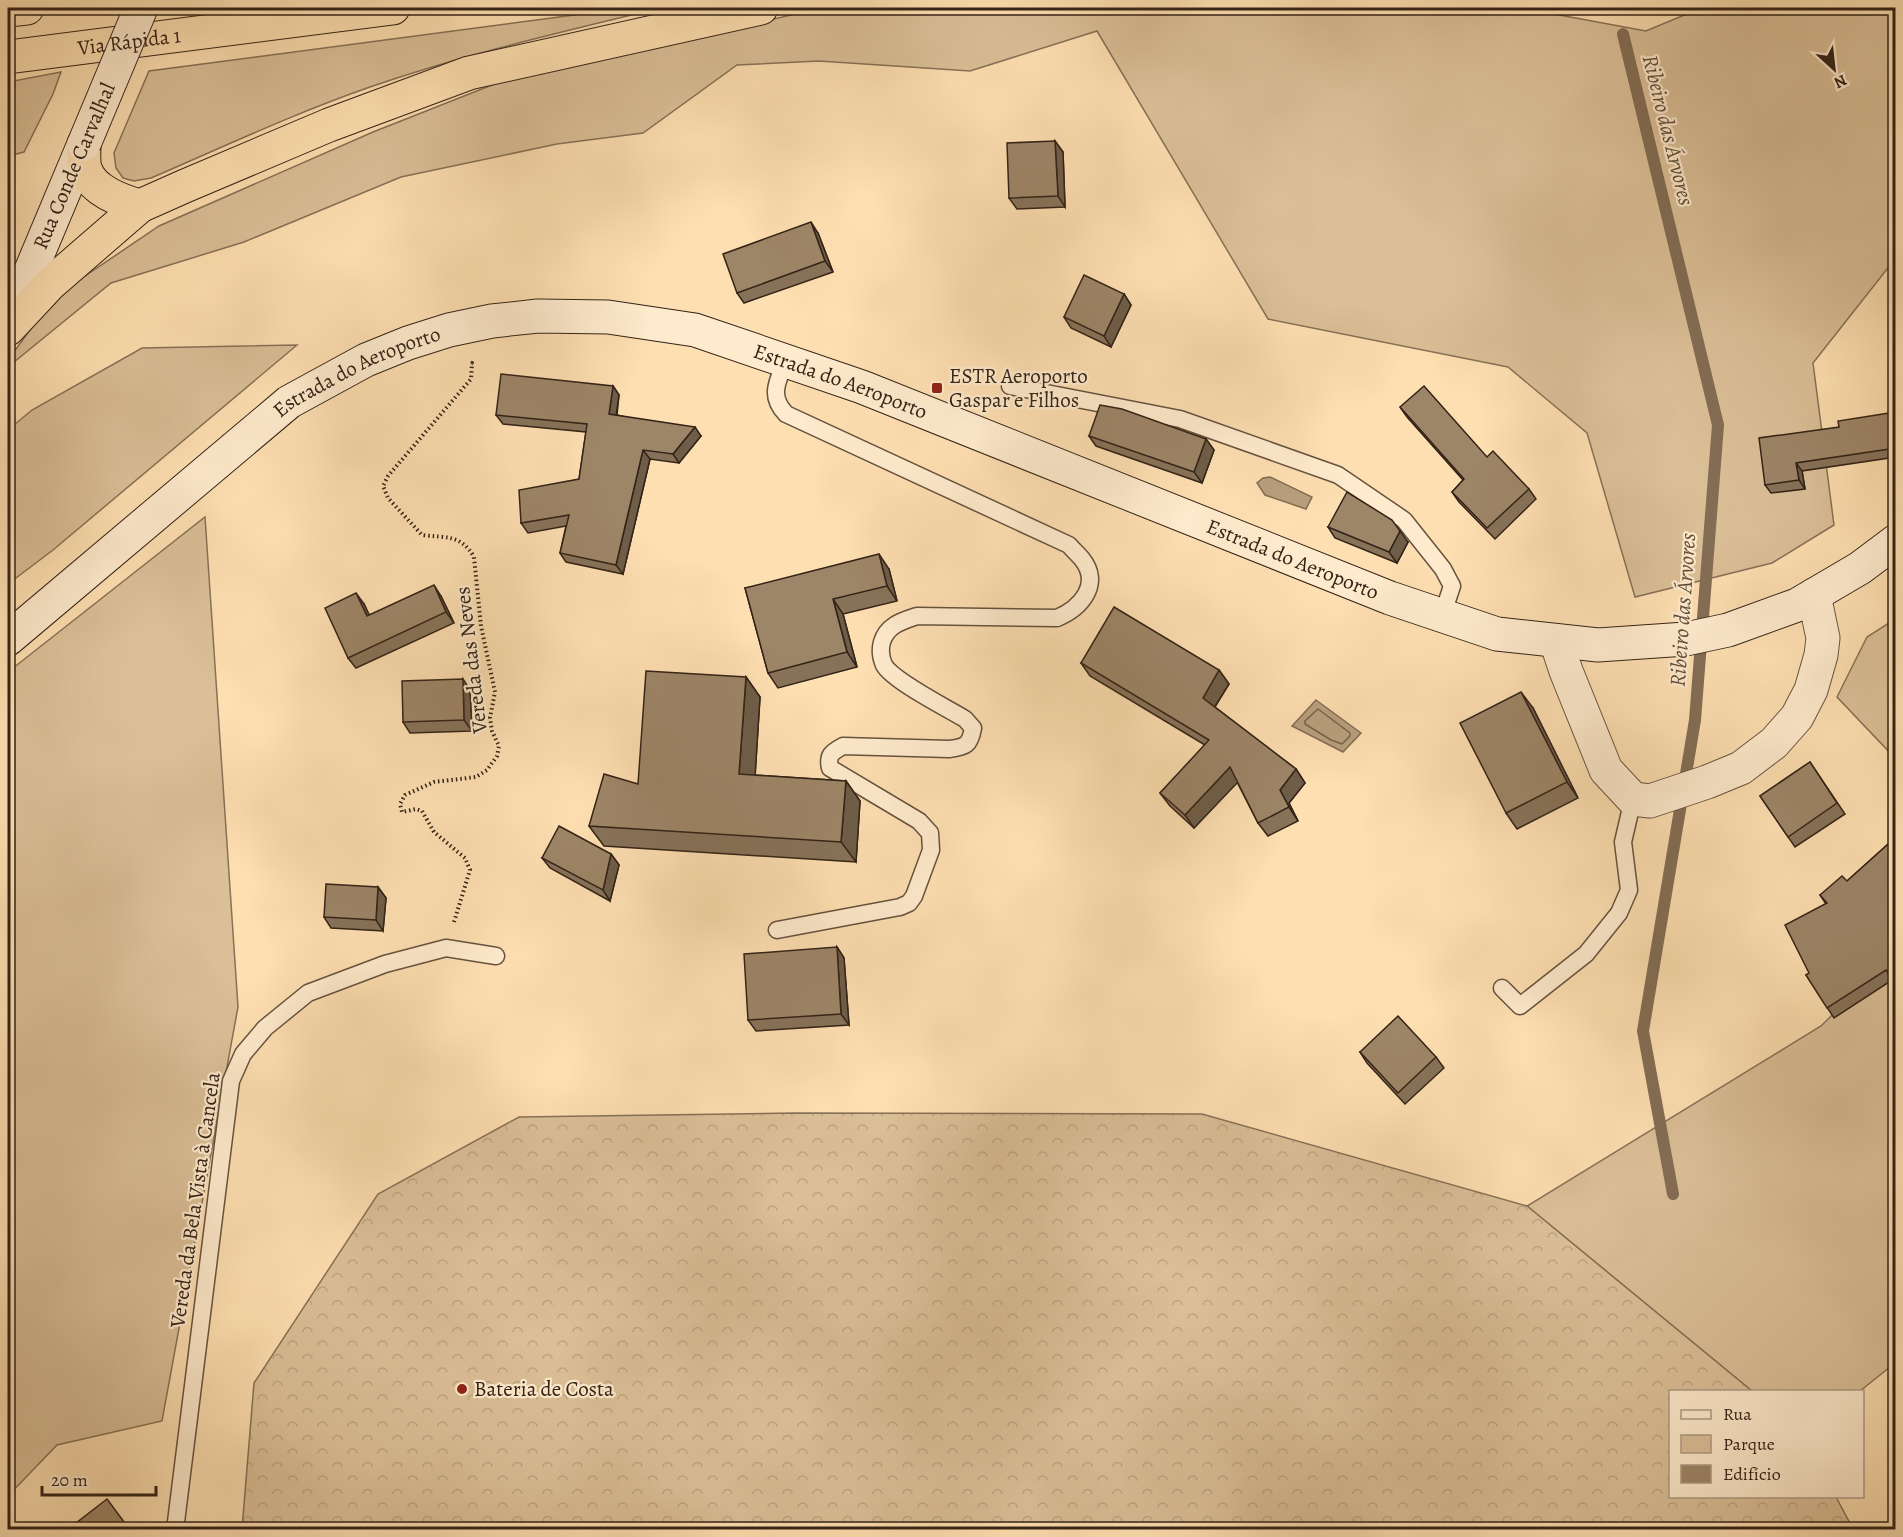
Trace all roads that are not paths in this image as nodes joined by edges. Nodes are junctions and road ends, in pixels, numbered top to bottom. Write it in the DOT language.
graph roads {
  1 [pos="27,8"];
  2 [pos="141,8"];
  3 [pos="393,8"];
  4 [pos="761,8"];
  5 [pos="8,10"];
  6 [pos="8,57"];
  7 [pos="84,144"];
  8 [pos="140,206"];
  9 [pos="8,327"];
  10 [pos="786,360"];
  11 [pos="1010,386"];
  12 [pos="1896,541"];
  13 [pos="1814,595"];
  14 [pos="1442,616"];
  15 [pos="8,639"];
  16 [pos="1556,641"];
  17 [pos="1633,798"];
  18 [pos="777,930"];
  19 [pos="496,956"];
  20 [pos="1502,988"];
  21 [pos="175,1530"];
  1 -- 5 [label="highway"];
  2 -- 7 [label="main road, Rua Conde Carvalhal, bridge"];
  3 -- 6 [label="highway, Via Rápida 1"];
  4 -- 8 [label="highway"];
  7 -- 8 [label="highway"];
  7 -- 9 [label="main road, Rua Conde Carvalhal"];
  8 -- 9 [label="highway"];
  10 -- 14 [label="main road, Estrada do Aeroporto"];
  10 -- 15 [label="main road, Estrada do Aeroporto"];
  10 -- 18 [label="lane"];
  11 -- 14 [label="lane"];
  12 -- 13 [label="main road, Estrada do Aeroporto"];
  13 -- 16 [label="main road, Estrada do Aeroporto"];
  13 -- 17 [label="main road"];
  14 -- 16 [label="main road, Estrada do Aeroporto"];
  16 -- 17 [label="main road"];
  17 -- 20 [label="lane"];
  19 -- 21 [label="lane, Vereda da Bela Vista à Cancela"];
}
